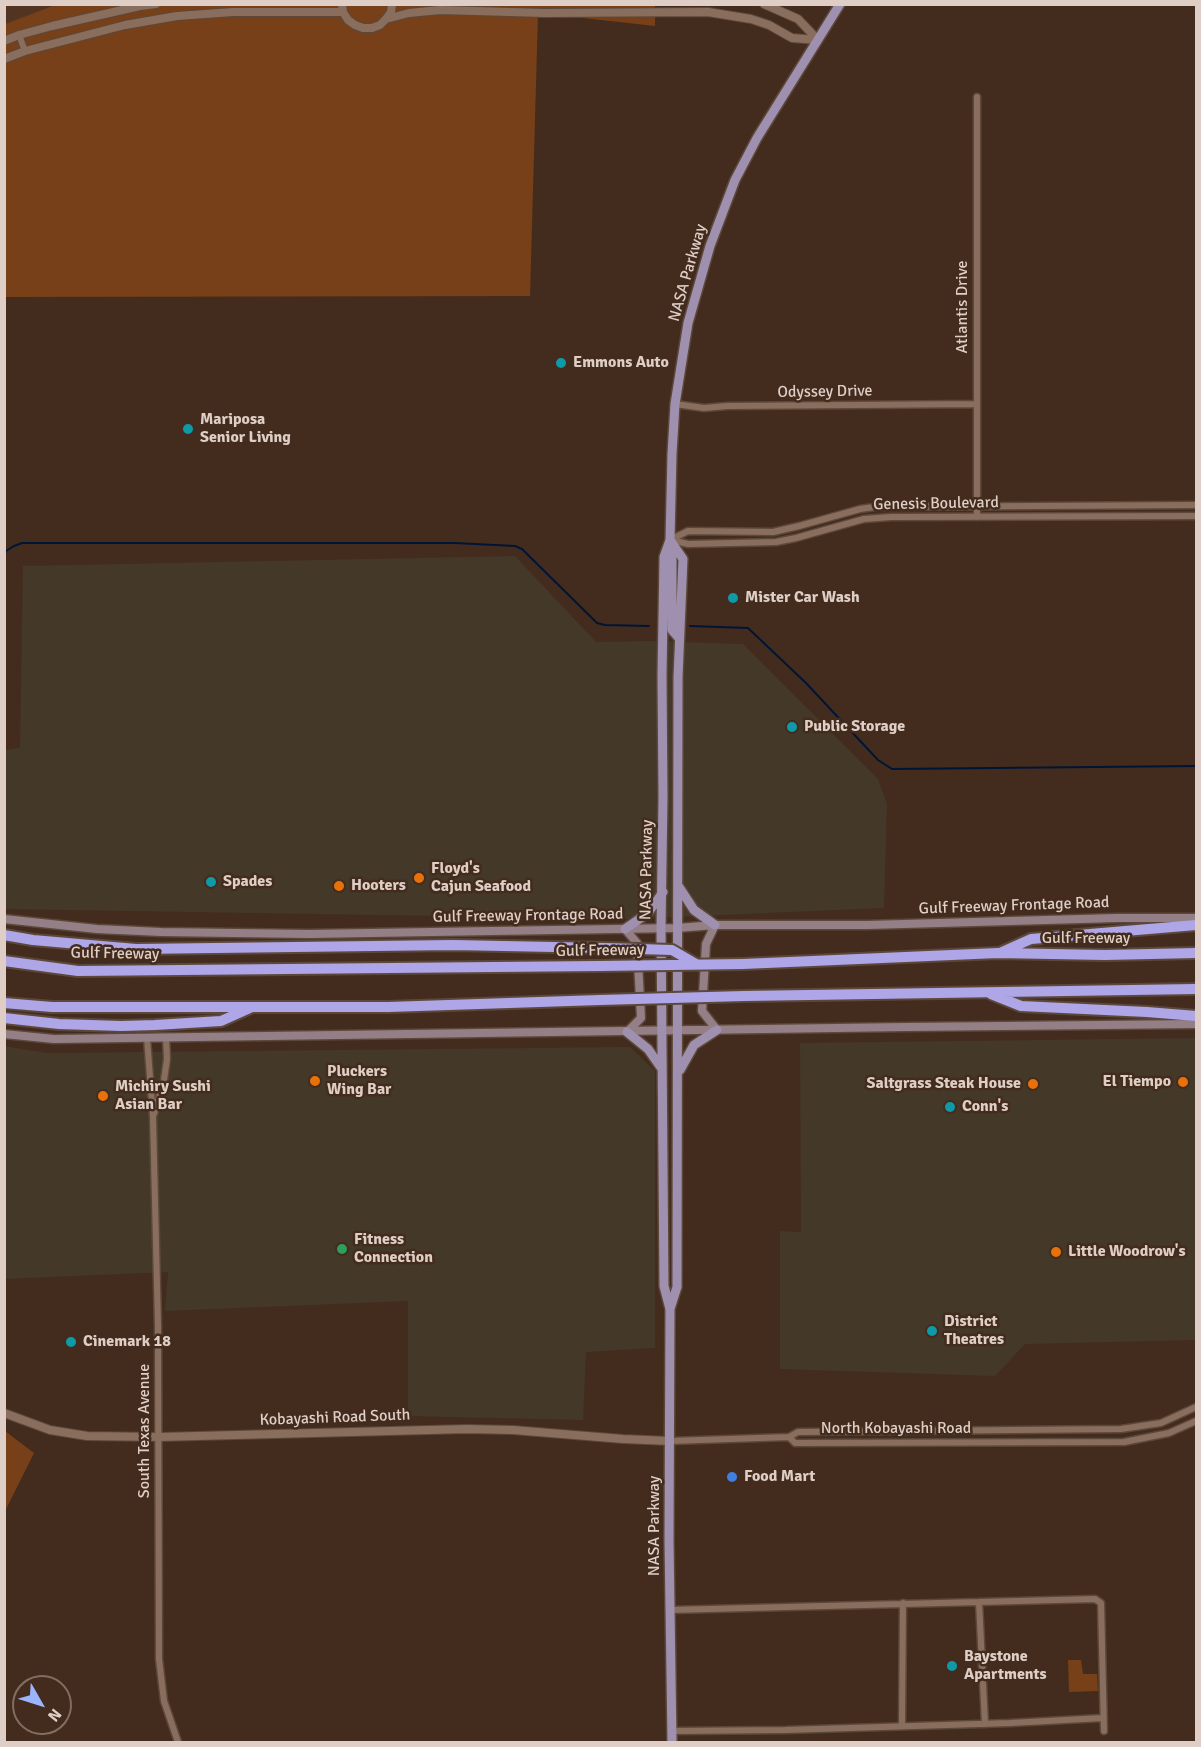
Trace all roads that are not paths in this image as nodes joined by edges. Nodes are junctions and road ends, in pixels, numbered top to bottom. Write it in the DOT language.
graph roads {
  1 [pos="156,4"];
  2 [pos="392,4"];
  3 [pos="764,4"];
  4 [pos="840,4"];
  5 [pos="343,8"];
  6 [pos="666,8"];
  7 [pos="386,20"];
  8 [pos="19,35"];
  9 [pos="818,40"];
  10 [pos="4,41"];
  11 [pos="25,51"];
  12 [pos="4,59"];
  13 [pos="977,97"];
  14 [pos="675,404"];
  15 [pos="977,404"];
  16 [pos="1197,505"];
  17 [pos="977,506"];
  18 [pos="1101,506"];
  19 [pos="1101,516"];
  20 [pos="1197,516"];
  21 [pos="977,517"];
  22 [pos="670,540"];
  23 [pos="662,676"];
  24 [pos="678,676"];
  25 [pos="677,884"];
  26 [pos="663,892"];
  27 [pos="1197,918"];
  28 [pos="4,919"];
  29 [pos="715,925"];
  30 [pos="1197,925"];
  31 [pos="662,928"];
  32 [pos="677,928"];
  33 [pos="625,929"];
  34 [pos="4,935"];
  35 [pos="998,953"];
  36 [pos="1197,953"];
  37 [pos="4,961"];
  38 [pos="696,964"];
  39 [pos="1197,989"];
  40 [pos="985,992"];
  41 [pos="4,1003"];
  42 [pos="255,1006"];
  43 [pos="1197,1016"];
  44 [pos="4,1018"];
  45 [pos="1197,1024"];
  46 [pos="662,1030"];
  47 [pos="679,1030"];
  48 [pos="717,1030"];
  49 [pos="627,1032"];
  50 [pos="4,1034"];
  51 [pos="147,1038"];
  52 [pos="166,1038"];
  53 [pos="662,1070"];
  54 [pos="678,1072"];
  55 [pos="153,1118"];
  56 [pos="670,1309"];
  57 [pos="1197,1407"];
  58 [pos="4,1413"];
  59 [pos="1197,1421"];
  60 [pos="1006,1429"];
  61 [pos="159,1437"];
  62 [pos="789,1437"];
  63 [pos="670,1441"];
  64 [pos="1006,1442"];
  65 [pos="979,1602"];
  66 [pos="903,1604"];
  67 [pos="670,1610"];
  68 [pos="1102,1718"];
  69 [pos="985,1724"];
  70 [pos="902,1726"];
  71 [pos="672,1731"];
  72 [pos="1104,1731"];
  73 [pos="178,1743"];
  74 [pos="672,1743"];
  1 -- 8 [label="street"];
  2 -- 7 [label="street"];
  3 -- 9 [label="street"];
  4 -- 9 [label="main road, NASA Parkway"];
  5 -- 7 [label="street"];
  5 -- 11 [label="street"];
  6 -- 7 [label="street"];
  6 -- 9 [label="street"];
  8 -- 10 [label="street"];
  8 -- 11 [label="street"];
  9 -- 14 [label="main road, NASA Parkway"];
  11 -- 12 [label="street"];
  13 -- 15 [label="street, Atlantis Drive"];
  14 -- 15 [label="street, Odyssey Drive"];
  14 -- 22 [label="main road, NASA Parkway"];
  15 -- 17 [label="street, Atlantis Drive"];
  16 -- 18 [label="street, Genesis Boulevard"];
  17 -- 18 [label="street, Genesis Boulevard"];
  17 -- 21 [label="street, Atlantis Drive"];
  17 -- 22 [label="street, Genesis Boulevard"];
  18 -- 19 [label="street"];
  19 -- 20 [label="street, Genesis Boulevard"];
  19 -- 21 [label="street, Genesis Boulevard"];
  21 -- 22 [label="street, Genesis Boulevard"];
  22 -- 23 [label="main road, NASA Parkway"];
  22 -- 24 [label="main road, NASA Parkway"];
  23 -- 24 [label="main road"];
  23 -- 26 [label="main road, NASA Parkway"];
  24 -- 25 [label="main road, NASA Parkway"];
  25 -- 29 [label="main road"];
  25 -- 32 [label="main road, NASA Parkway"];
  26 -- 31 [label="main road, NASA Parkway"];
  26 -- 33 [label="main road"];
  27 -- 29 [label="main road, Gulf Freeway Frontage Road"];
  28 -- 33 [label="main road, Gulf Freeway Frontage Road"];
  29 -- 32 [label="main road, Gulf Freeway Frontage Road"];
  29 -- 48 [label="main road"];
  30 -- 35 [label="highway"];
  31 -- 32 [label="main road, Gulf Freeway Frontage Road"];
  31 -- 33 [label="main road, Gulf Freeway Frontage Road"];
  31 -- 46 [label="main road, NASA Parkway"];
  32 -- 47 [label="main road, NASA Parkway"];
  33 -- 49 [label="main road"];
  34 -- 38 [label="highway, bridge"];
  35 -- 36 [label="highway, Gulf Freeway"];
  35 -- 38 [label="highway, Gulf Freeway, bridge"];
  37 -- 38 [label="highway, Gulf Freeway, bridge"];
  39 -- 40 [label="highway"];
  40 -- 42 [label="highway, bridge"];
  40 -- 43 [label="highway"];
  41 -- 42 [label="highway"];
  42 -- 44 [label="highway"];
  45 -- 48 [label="main road"];
  46 -- 47 [label="main road"];
  46 -- 49 [label="main road"];
  46 -- 53 [label="main road, NASA Parkway"];
  47 -- 48 [label="main road"];
  47 -- 54 [label="main road, NASA Parkway"];
  48 -- 54 [label="main road"];
  49 -- 52 [label="main road"];
  49 -- 53 [label="main road"];
  50 -- 51 [label="main road"];
  51 -- 52 [label="main road"];
  51 -- 55 [label="street, South Texas Avenue"];
  52 -- 55 [label="street, South Texas Avenue"];
  53 -- 56 [label="main road, NASA Parkway"];
  54 -- 56 [label="main road, NASA Parkway"];
  55 -- 61 [label="street, South Texas Avenue"];
  56 -- 63 [label="main road, NASA Parkway"];
  57 -- 60 [label="street, North Kobayashi Road"];
  58 -- 61 [label="street, Kobayashi Road South"];
  59 -- 64 [label="street, North Kobayashi Road"];
  60 -- 62 [label="street, North Kobayashi Road"];
  60 -- 64 [label="street"];
  61 -- 63 [label="street, Kobayashi Road South"];
  61 -- 73 [label="street, South Texas Avenue"];
  62 -- 63 [label="street, North Kobayashi Road"];
  62 -- 64 [label="street, North Kobayashi Road"];
  63 -- 67 [label="main road, NASA Parkway"];
  65 -- 66 [label="street"];
  65 -- 68 [label="street"];
  65 -- 69 [label="street"];
  66 -- 67 [label="street"];
  66 -- 70 [label="street"];
  67 -- 71 [label="main road, NASA Parkway"];
  68 -- 69 [label="street"];
  68 -- 72 [label="street"];
  69 -- 70 [label="street"];
  70 -- 71 [label="street"];
  71 -- 74 [label="main road, NASA Parkway"];
}
